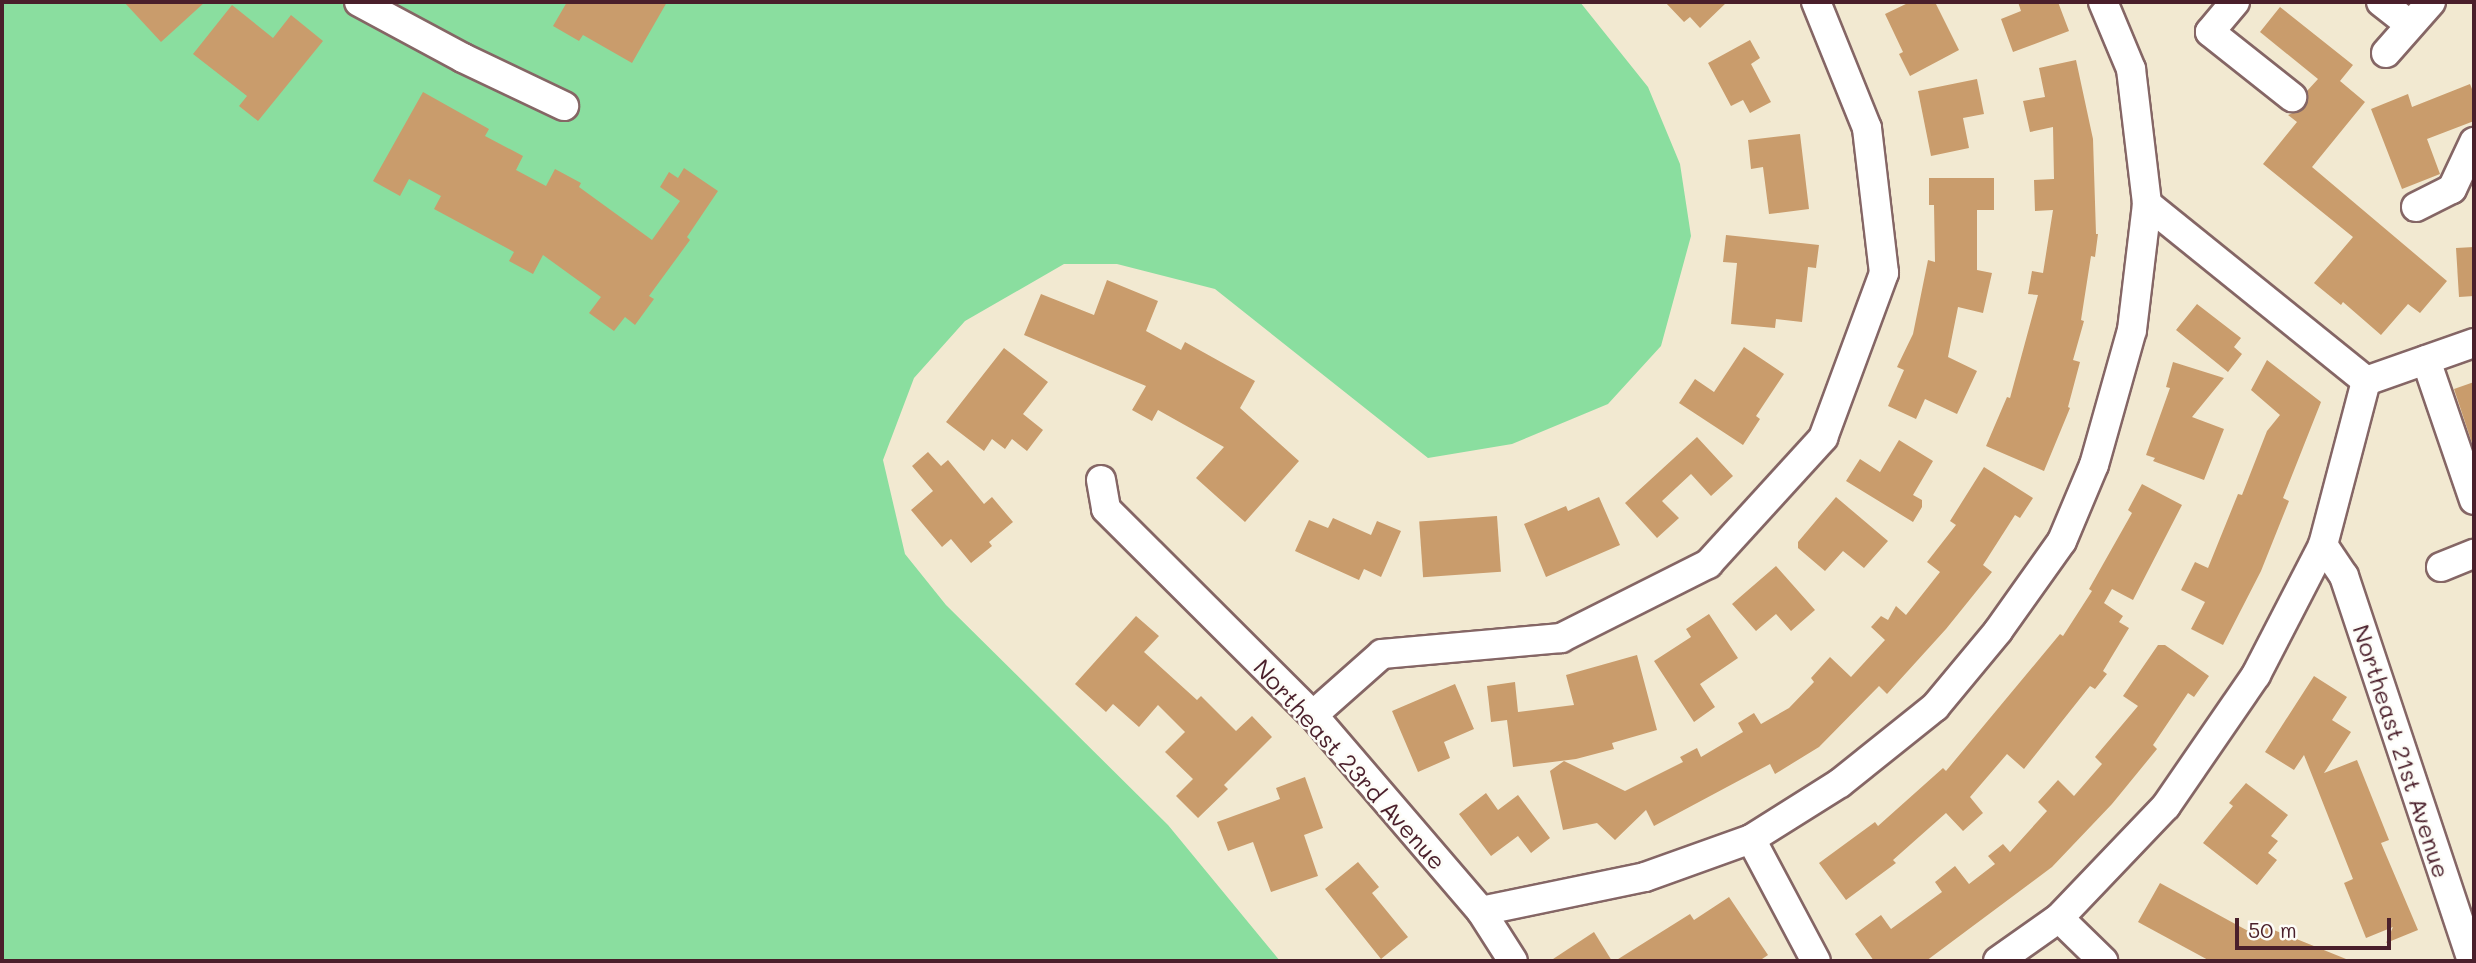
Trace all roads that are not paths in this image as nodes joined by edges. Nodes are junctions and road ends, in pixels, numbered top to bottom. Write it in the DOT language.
graph roads {
  1 [pos="359,2"];
  2 [pos="1816,2"];
  3 [pos="2103,2"];
  4 [pos="2235,2"];
  5 [pos="2381,2"];
  6 [pos="2431,2"];
  7 [pos="2409,24"];
  8 [pos="2386,52"];
  9 [pos="2292,97"];
  10 [pos="564,106"];
  11 [pos="2474,142"];
  12 [pos="2147,204"];
  13 [pos="2416,207"];
  14 [pos="2474,343"];
  15 [pos="2426,360"];
  16 [pos="2366,381"];
  17 [pos="1101,480"];
  18 [pos="2474,500"];
  19 [pos="2323,545"];
  20 [pos="2474,554"];
  21 [pos="2441,567"];
  22 [pos="1313,715"];
  23 [pos="1751,839"];
  24 [pos="1481,911"];
  25 [pos="2059,918"];
  26 [pos="1513,961"];
  27 [pos="1816,961"];
  28 [pos="1998,961"];
  29 [pos="2103,961"];
  30 [pos="2472,961"];
  1 -- 10 [label="street"];
  2 -- 22 [label="street"];
  3 -- 12 [label="street"];
  4 -- 9 [label="street"];
  5 -- 7 [label="street"];
  6 -- 7 [label="street"];
  7 -- 8 [label="street"];
  11 -- 13 [label="street"];
  12 -- 16 [label="street"];
  12 -- 23 [label="street"];
  14 -- 15 [label="street"];
  15 -- 16 [label="street"];
  15 -- 18 [label="street"];
  16 -- 19 [label="street"];
  17 -- 22 [label="street, Northeast 23rd Avenue"];
  19 -- 25 [label="street"];
  19 -- 30 [label="street, Northeast 21st Avenue"];
  20 -- 21 [label="street"];
  22 -- 24 [label="street, Northeast 23rd Avenue"];
  23 -- 24 [label="street"];
  23 -- 27 [label="street"];
  24 -- 26 [label="street, Northeast 23rd Avenue"];
  25 -- 28 [label="street"];
  25 -- 29 [label="street"];
}
